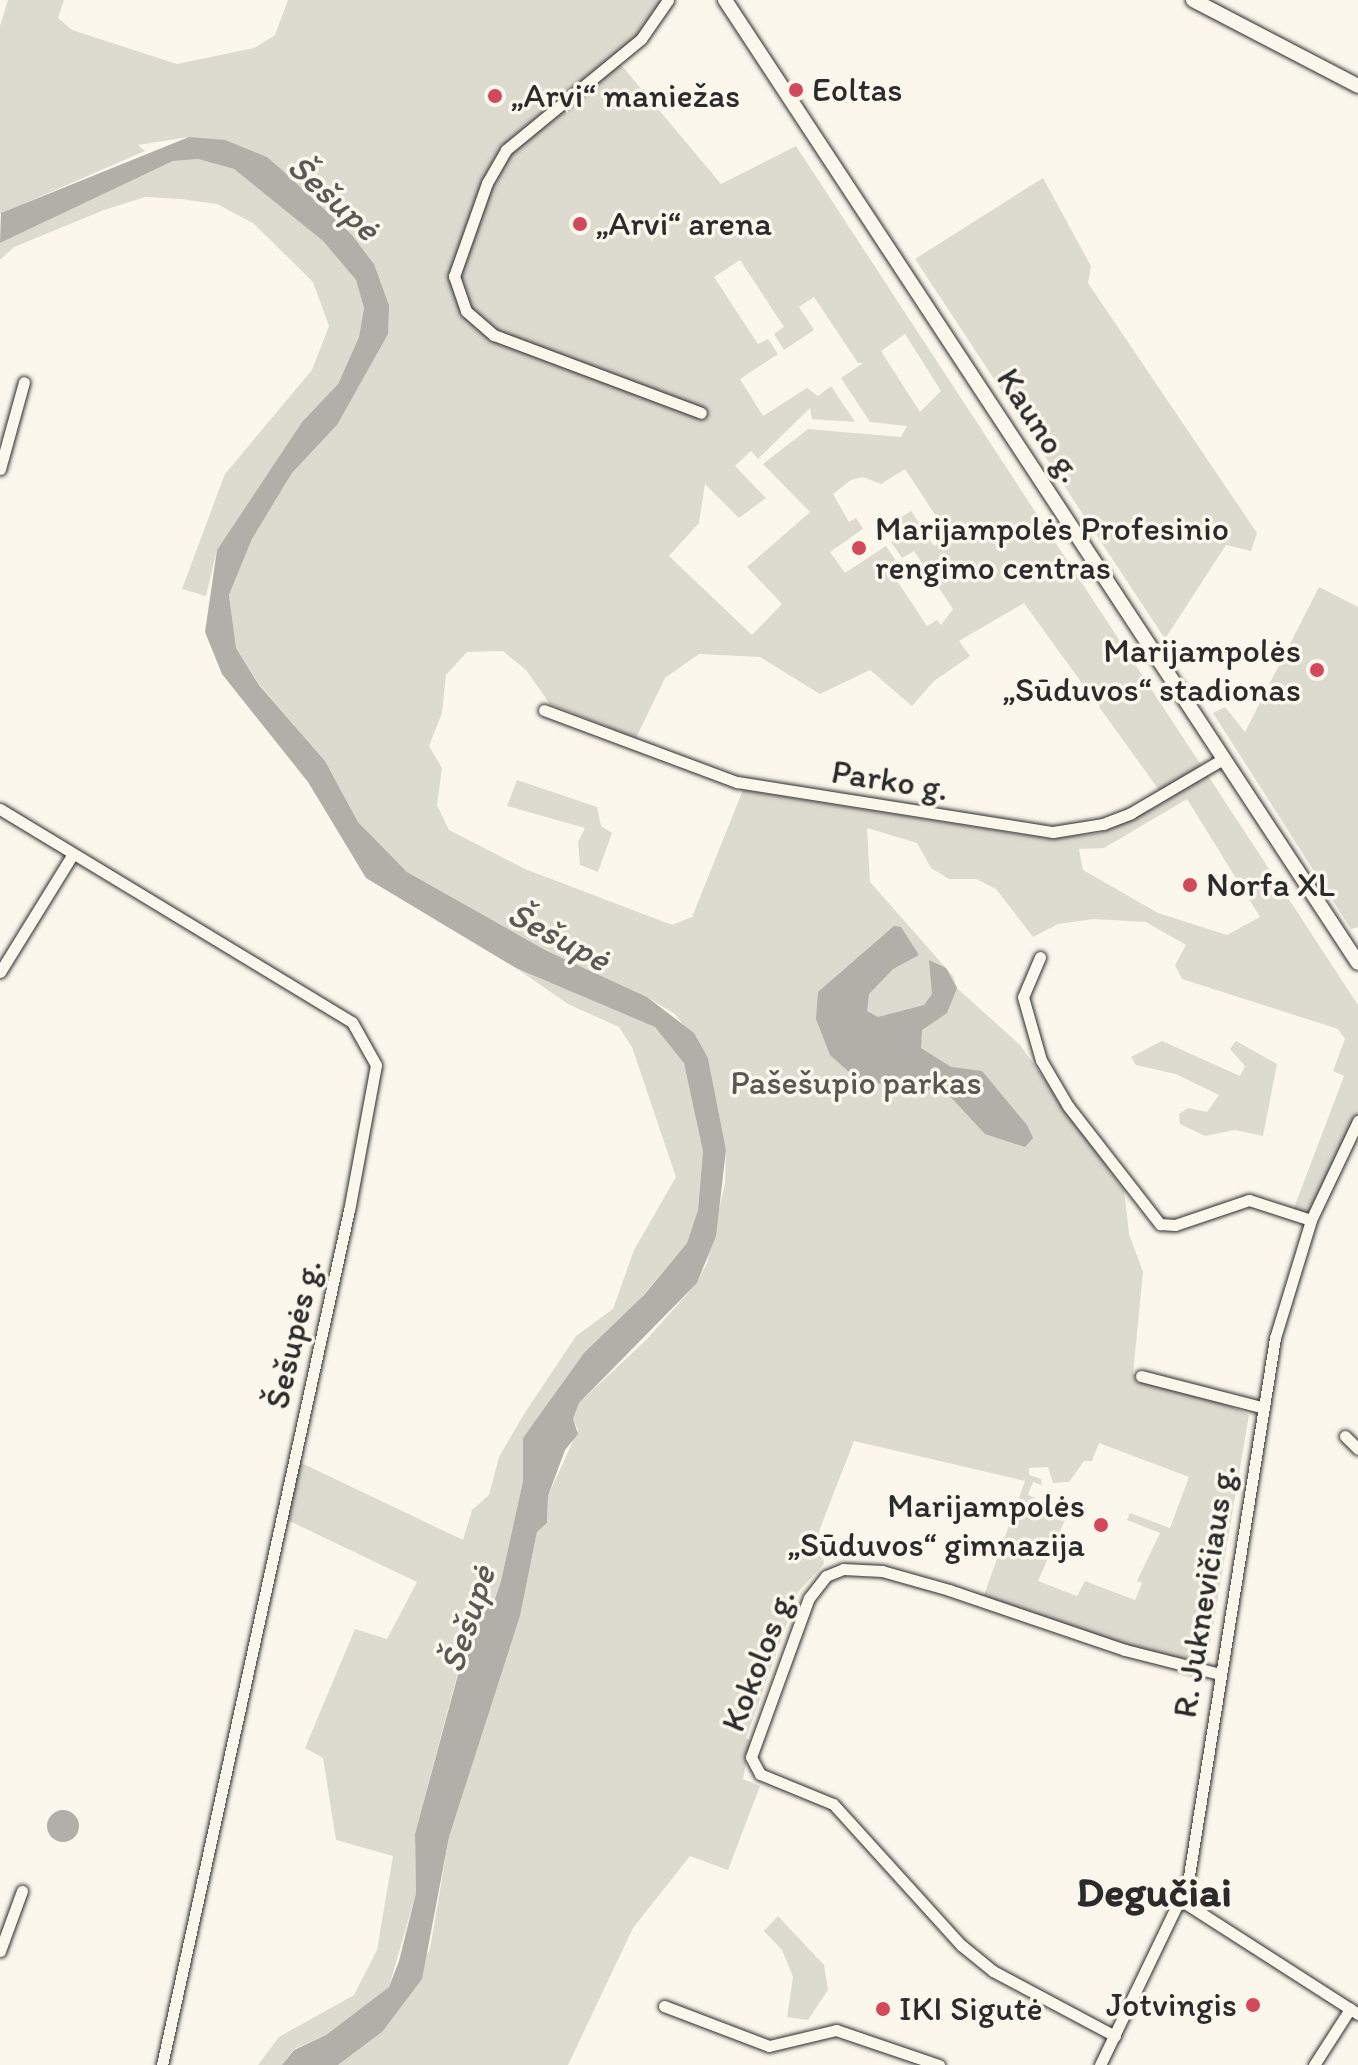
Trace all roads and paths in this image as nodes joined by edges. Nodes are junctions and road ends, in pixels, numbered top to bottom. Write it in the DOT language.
graph roads {
  1 [pos="668,0"];
  2 [pos="725,0"];
  3 [pos="1193,0"];
  4 [pos="1358,86"];
  5 [pos="24,382"];
  6 [pos="701,413"];
  7 [pos="0,469"];
  8 [pos="544,710"];
  9 [pos="1223,759"];
  10 [pos="0,809"];
  11 [pos="73,854"];
  12 [pos="1040,957"];
  13 [pos="1358,963"];
  14 [pos="0,972"];
  15 [pos="1358,1121"];
  16 [pos="1311,1220"];
  17 [pos="1141,1376"];
  18 [pos="1261,1407"];
  19 [pos="1345,1436"];
  20 [pos="1358,1449"];
  21 [pos="1220,1674"];
  22 [pos="22,1891"];
  23 [pos="1182,1901"];
  24 [pos="0,1951"];
  25 [pos="664,2006"];
  26 [pos="1354,2011"];
  27 [pos="1115,2036"];
  28 [pos="162,2065"];
  29 [pos="939,2065"];
  30 [pos="1100,2065"];
  31 [pos="1314,2065"];
  1 -- 6 [label="street"];
  2 -- 9 [label="main road, Kauno g."];
  3 -- 4 [label="main road"];
  5 -- 7 [label="street"];
  8 -- 9 [label="street, Parko g."];
  9 -- 13 [label="main road, Kauno g."];
  10 -- 11 [label="street, Šešupės g."];
  11 -- 14 [label="street"];
  11 -- 28 [label="street, Šešupės g."];
  12 -- 16 [label="street"];
  15 -- 16 [label="street, R. Juknevičiaus g."];
  16 -- 18 [label="street, R. Juknevičiaus g."];
  17 -- 18 [label="street"];
  18 -- 21 [label="street, R. Juknevičiaus g."];
  19 -- 20 [label="street"];
  21 -- 23 [label="street, R. Juknevičiaus g."];
  21 -- 27 [label="street, Kokolos g."];
  22 -- 24 [label="street"];
  23 -- 26 [label="street"];
  23 -- 27 [label="street, R. Juknevičiaus g."];
  25 -- 29 [label="street"];
  26 -- 31 [label="street"];
  27 -- 30 [label="street, R. Juknevičiaus g."];
}
